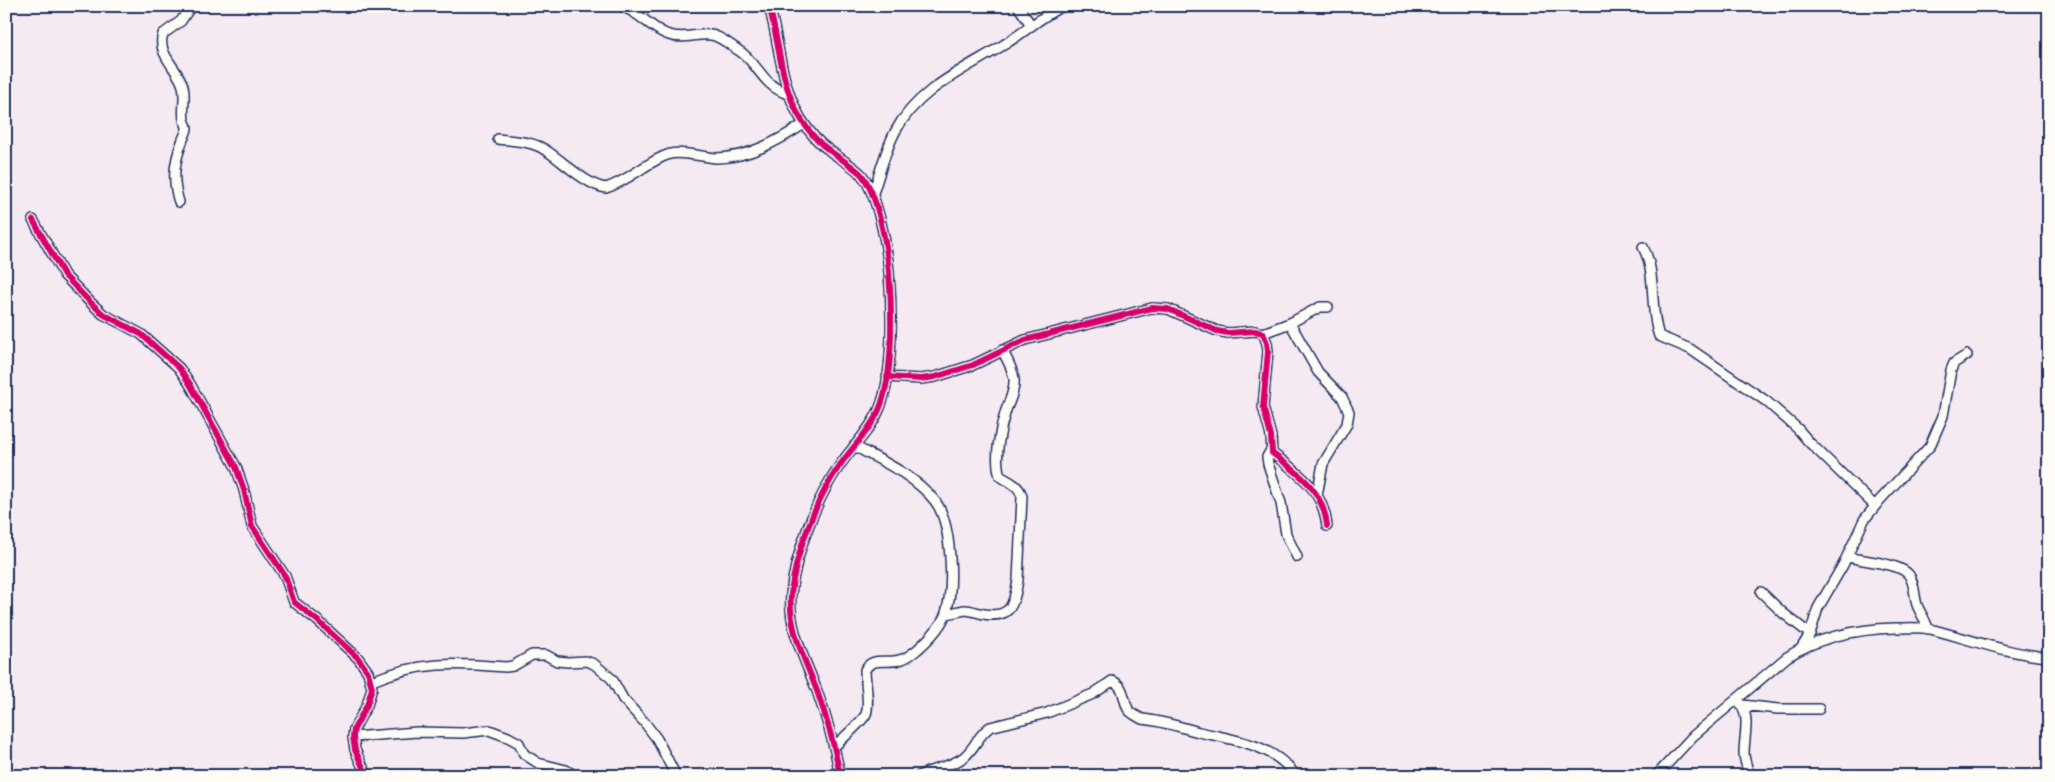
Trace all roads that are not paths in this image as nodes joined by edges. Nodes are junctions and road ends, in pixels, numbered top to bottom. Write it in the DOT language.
graph roads {
  1 [pos="190,6"];
  2 [pos="620,6"];
  3 [pos="769,6"];
  4 [pos="1018,6"];
  5 [pos="1063,6"];
  6 [pos="1031,25"];
  7 [pos="788,94"];
  8 [pos="804,124"];
  9 [pos="498,138"];
  10 [pos="873,193"];
  11 [pos="179,202"];
  12 [pos="33,220"];
  13 [pos="1643,247"];
  14 [pos="1328,307"];
  15 [pos="1290,323"];
  16 [pos="1262,333"];
  17 [pos="1002,350"];
  18 [pos="1967,356"];
  19 [pos="887,377"];
  20 [pos="854,446"];
  21 [pos="1271,450"];
  22 [pos="1317,495"];
  23 [pos="1875,506"];
  24 [pos="1327,526"];
  25 [pos="1297,557"];
  26 [pos="1847,557"];
  27 [pos="1760,592"];
  28 [pos="946,614"];
  29 [pos="1928,629"];
  30 [pos="1810,634"];
  31 [pos="1802,648"];
  32 [pos="2049,657"];
  33 [pos="372,681"];
  34 [pos="1739,703"];
  35 [pos="1819,709"];
  36 [pos="354,736"];
  37 [pos="835,746"];
  38 [pos="368,776"];
  39 [pos="575,776"];
  40 [pos="676,776"];
  41 [pos="840,776"];
  42 [pos="920,776"];
  43 [pos="1296,776"];
  44 [pos="1656,776"];
  45 [pos="1749,776"];
  1 -- 11 [label="street"];
  2 -- 7 [label="street"];
  3 -- 7 [label="street"];
  4 -- 6 [label="street"];
  5 -- 6 [label="street"];
  6 -- 10 [label="street"];
  7 -- 8 [label="street"];
  8 -- 9 [label="street"];
  8 -- 10 [label="street"];
  10 -- 19 [label="street"];
  12 -- 33 [label="street"];
  13 -- 23 [label="street"];
  14 -- 15 [label="street"];
  15 -- 16 [label="street"];
  15 -- 22 [label="street"];
  16 -- 17 [label="street"];
  16 -- 21 [label="street"];
  17 -- 19 [label="street"];
  17 -- 28 [label="street"];
  18 -- 23 [label="street"];
  19 -- 20 [label="street"];
  20 -- 28 [label="street"];
  20 -- 37 [label="street"];
  21 -- 22 [label="street"];
  21 -- 25 [label="street"];
  22 -- 24 [label="street"];
  23 -- 26 [label="street"];
  26 -- 29 [label="street"];
  26 -- 30 [label="street"];
  27 -- 30 [label="street"];
  28 -- 37 [label="street"];
  29 -- 31 [label="street"];
  29 -- 32 [label="street"];
  30 -- 31 [label="street"];
  31 -- 34 [label="street"];
  33 -- 36 [label="street"];
  33 -- 40 [label="street"];
  34 -- 35 [label="street"];
  34 -- 44 [label="street"];
  34 -- 45 [label="street"];
  36 -- 38 [label="street"];
  36 -- 39 [label="street"];
  37 -- 41 [label="street"];
  42 -- 43 [label="street"];
}
